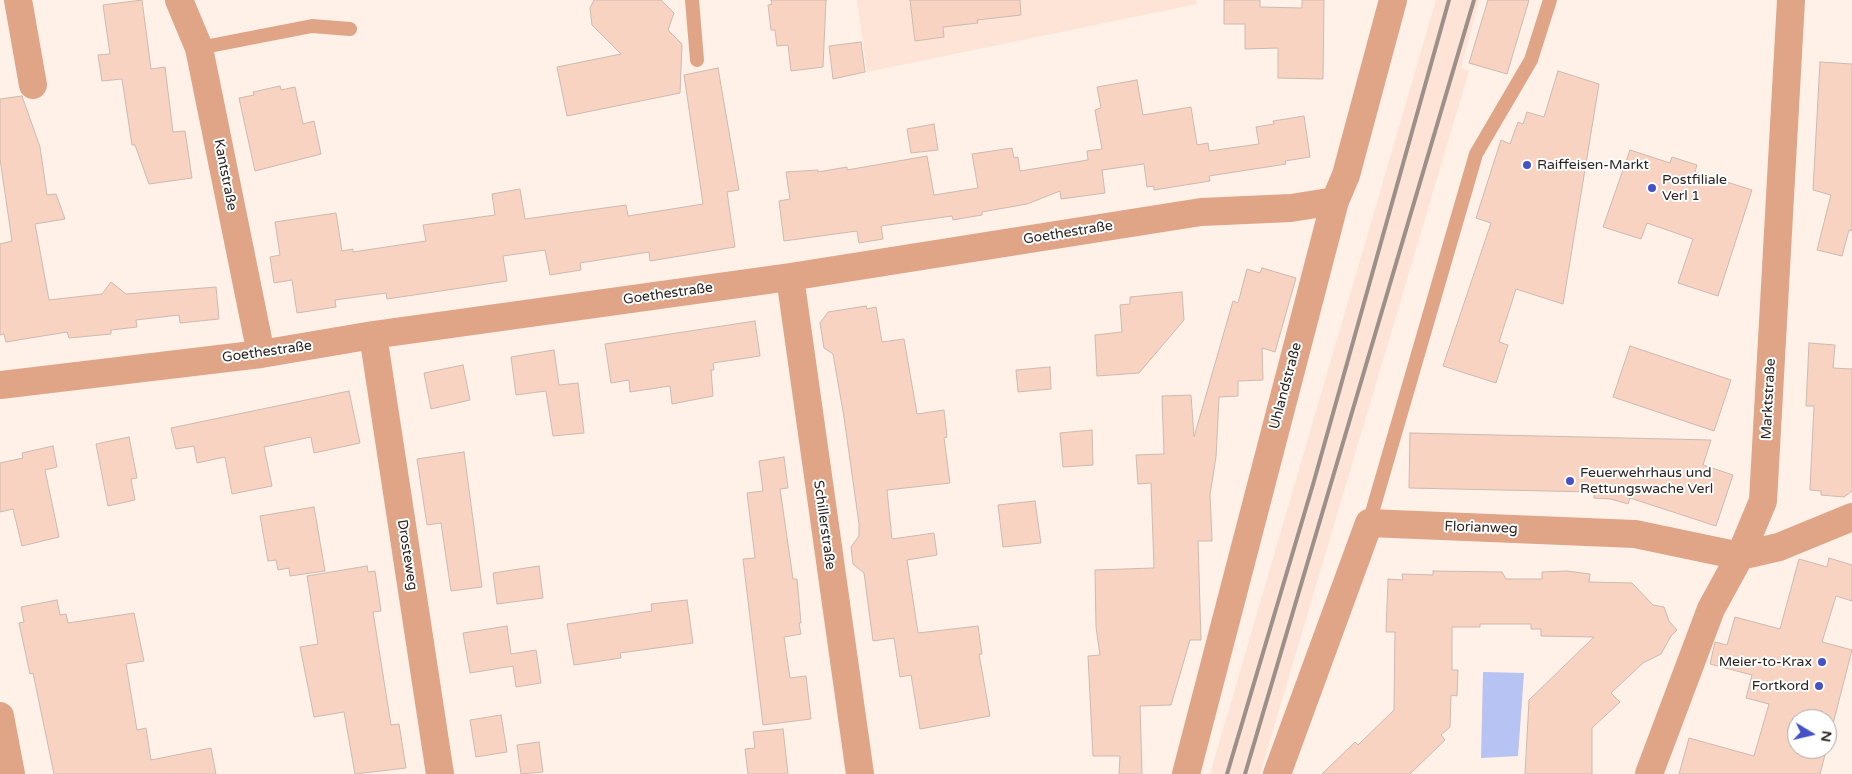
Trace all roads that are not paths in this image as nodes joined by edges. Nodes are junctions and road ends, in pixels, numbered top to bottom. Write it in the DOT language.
graph roads {
  1 [pos="18,0"];
  2 [pos="179,0"];
  3 [pos="692,0"];
  4 [pos="1393,0"];
  5 [pos="1550,0"];
  6 [pos="1791,0"];
  7 [pos="350,29"];
  8 [pos="199,48"];
  9 [pos="697,60"];
  10 [pos="33,85"];
  11 [pos="1335,201"];
  12 [pos="790,277"];
  13 [pos="373,335"];
  14 [pos="261,354"];
  15 [pos="0,385"];
  16 [pos="1852,517"];
  17 [pos="1369,523"];
  18 [pos="1740,556"];
  19 [pos="0,716"];
  20 [pos="11,774"];
  21 [pos="440,774"];
  22 [pos="860,774"];
  23 [pos="1186,774"];
  24 [pos="1277,774"];
  25 [pos="1649,774"];
  1 -- 10 [label="street"];
  2 -- 8 [label="street, Kantstraße"];
  3 -- 9 [label="lane"];
  4 -- 11 [label="street, Uhlandstraße"];
  5 -- 17 [label="lane"];
  6 -- 18 [label="street, Marktstraße"];
  7 -- 8 [label="lane"];
  8 -- 14 [label="street, Kantstraße"];
  11 -- 12 [label="street, Goethestraße"];
  11 -- 23 [label="street, Uhlandstraße"];
  12 -- 13 [label="street, Goethestraße"];
  12 -- 22 [label="street, Schillerstraße"];
  13 -- 14 [label="street, Goethestraße"];
  13 -- 21 [label="street, Drosteweg"];
  14 -- 15 [label="street, Goethestraße"];
  16 -- 18 [label="street, Florianweg"];
  17 -- 18 [label="street, Florianweg"];
  17 -- 24 [label="street"];
  18 -- 25 [label="street, Marktstraße"];
  19 -- 20 [label="street"];
}
